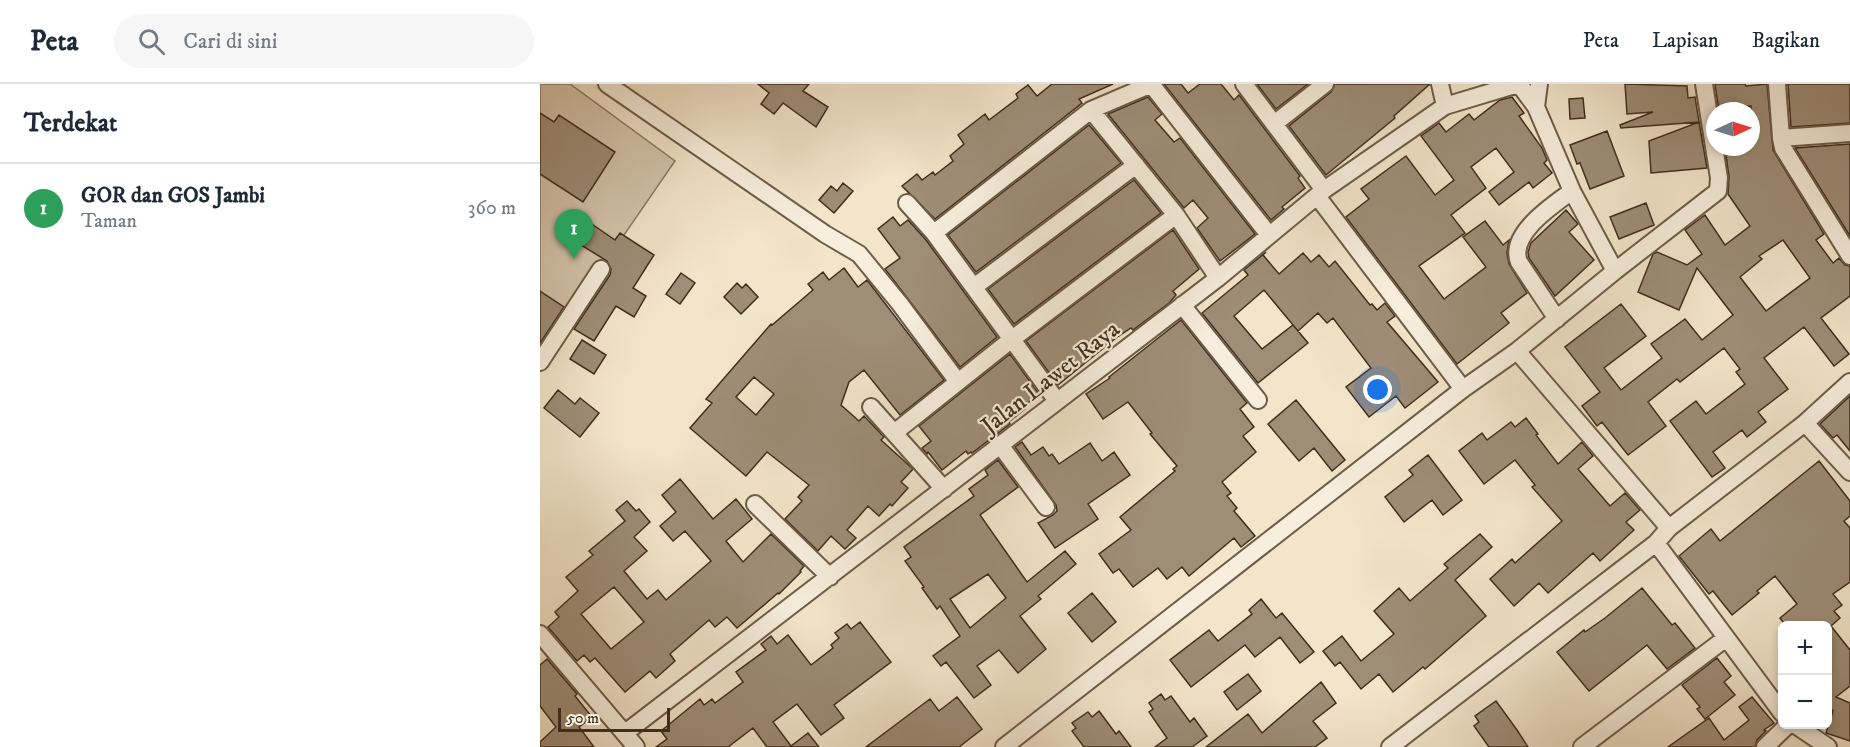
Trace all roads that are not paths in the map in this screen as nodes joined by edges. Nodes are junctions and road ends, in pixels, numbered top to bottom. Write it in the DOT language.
graph roads {
  1 [pos="606,84"];
  2 [pos="1152,84"];
  3 [pos="1244,84"];
  4 [pos="1325,84"];
  5 [pos="1440,84"];
  6 [pos="1518,84"];
  7 [pos="1539,84"];
  8 [pos="1704,84"];
  9 [pos="1777,84"];
  10 [pos="1445,106"];
  11 [pos="1536,107"];
  12 [pos="1091,110"];
  13 [pos="1274,124"];
  14 [pos="1849,135"];
  15 [pos="1781,138"];
  16 [pos="1136,165"];
  17 [pos="1572,191"];
  18 [pos="1320,193"];
  19 [pos="907,203"];
  20 [pos="1176,215"];
  21 [pos="933,233"];
  22 [pos="1269,235"];
  23 [pos="1850,256"];
  24 [pos="601,269"];
  25 [pos="1615,271"];
  26 [pos="1218,278"];
  27 [pos="974,287"];
  28 [pos="1182,305"];
  29 [pos="1557,319"];
  30 [pos="1012,339"];
  31 [pos="1517,351"];
  32 [pos="540,362"];
  33 [pos="958,382"];
  34 [pos="1850,382"];
  35 [pos="1462,389"];
  36 [pos="1258,399"];
  37 [pos="1058,401"];
  38 [pos="871,407"];
  39 [pos="1805,423"];
  40 [pos="894,433"];
  41 [pos="1000,445"];
  42 [pos="1848,467"];
  43 [pos="944,489"];
  44 [pos="755,504"];
  45 [pos="1046,507"];
  46 [pos="1669,528"];
  47 [pos="1656,543"];
  48 [pos="830,577"];
  49 [pos="540,634"];
  50 [pos="1726,638"];
  51 [pos="1778,708"];
  52 [pos="1784,729"];
  53 [pos="1801,729"];
  54 [pos="625,733"];
  55 [pos="636,747"];
  56 [pos="1004,747"];
  57 [pos="1390,747"];
  58 [pos="1582,747"];
  59 [pos="1765,747"];
  60 [pos="1828,747"];
  1 -- 33 [label="street"];
  2 -- 12 [label="street"];
  2 -- 22 [label="street"];
  3 -- 13 [label="street"];
  4 -- 13 [label="street"];
  5 -- 10 [label="street"];
  6 -- 10 [label="street, Jalan Lawet Raya"];
  6 -- 11 [label="street"];
  7 -- 11 [label="street"];
  8 -- 25 [label="street"];
  9 -- 15 [label="street"];
  10 -- 18 [label="street, Jalan Lawet Raya"];
  11 -- 17 [label="street"];
  12 -- 16 [label="street"];
  12 -- 21 [label="street"];
  13 -- 18 [label="street"];
  14 -- 15 [label="street"];
  15 -- 23 [label="street"];
  16 -- 20 [label="street"];
  16 -- 27 [label="street"];
  17 -- 25 [label="street"];
  17 -- 29 [label="street"];
  18 -- 22 [label="street, Jalan Lawet Raya"];
  18 -- 35 [label="street"];
  19 -- 21 [label="street"];
  20 -- 26 [label="street"];
  20 -- 30 [label="street"];
  21 -- 27 [label="street"];
  22 -- 26 [label="street, Jalan Lawet Raya"];
  24 -- 32 [label="street"];
  25 -- 29 [label="street"];
  26 -- 28 [label="street, Jalan Lawet Raya"];
  27 -- 30 [label="street"];
  28 -- 36 [label="street"];
  28 -- 37 [label="street, Jalan Lawet Raya"];
  29 -- 31 [label="street"];
  30 -- 33 [label="street"];
  30 -- 37 [label="street"];
  31 -- 35 [label="street"];
  31 -- 46 [label="street"];
  33 -- 40 [label="street"];
  34 -- 39 [label="street"];
  35 -- 56 [label="street"];
  37 -- 41 [label="street, Jalan Lawet Raya"];
  38 -- 40 [label="street"];
  39 -- 42 [label="street"];
  39 -- 46 [label="street"];
  40 -- 43 [label="street"];
  41 -- 43 [label="street, Jalan Lawet Raya"];
  41 -- 45 [label="street"];
  43 -- 48 [label="street, Jalan Lawet Raya"];
  44 -- 48 [label="street"];
  46 -- 47 [label="street"];
  47 -- 50 [label="street"];
  47 -- 57 [label="street"];
  48 -- 54 [label="street, Jalan Lawet Raya"];
  49 -- 54 [label="street"];
  50 -- 51 [label="street"];
  50 -- 58 [label="street"];
  52 -- 59 [label="street"];
  53 -- 60 [label="street"];
  54 -- 55 [label="street"];
}
